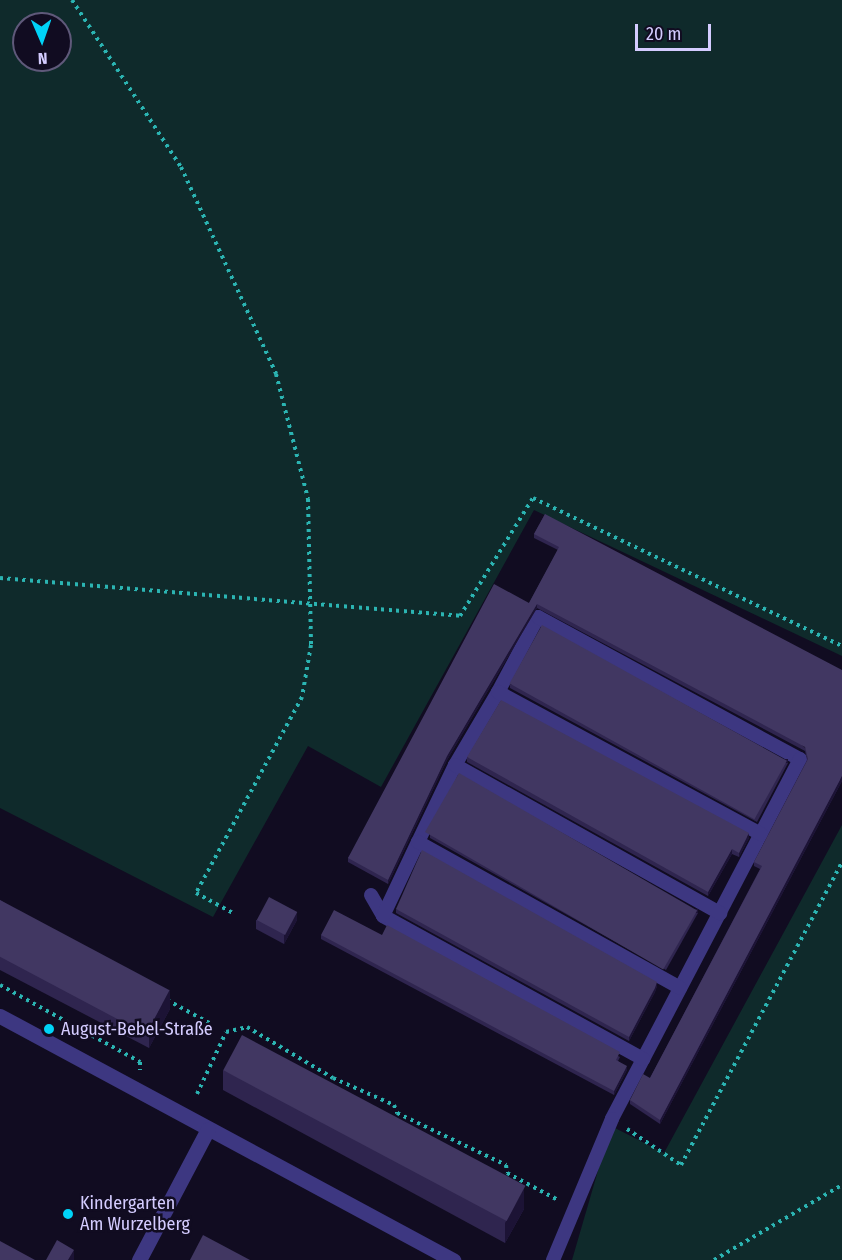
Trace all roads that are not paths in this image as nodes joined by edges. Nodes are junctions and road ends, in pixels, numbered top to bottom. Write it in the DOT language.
graph roads {
  1 [pos="498,692"];
  2 [pos="455,765"];
  3 [pos="761,834"];
  4 [pos="418,842"];
  5 [pos="371,895"];
  6 [pos="720,913"];
  7 [pos="383,916"];
  8 [pos="680,988"];
  9 [pos="0,1016"];
  10 [pos="643,1059"];
  11 [pos="208,1129"];
  12 [pos="139,1260"];
  13 [pos="453,1260"];
  14 [pos="553,1260"];
  1 -- 2 [label="lane"];
  1 -- 3 [label="lane"];
  1 -- 3 [label="lane"];
  2 -- 4 [label="lane"];
  2 -- 6 [label="lane"];
  3 -- 6 [label="lane"];
  4 -- 7 [label="lane"];
  4 -- 8 [label="lane"];
  5 -- 7 [label="lane"];
  6 -- 8 [label="lane"];
  7 -- 10 [label="lane"];
  8 -- 10 [label="lane"];
  9 -- 11 [label="street"];
  10 -- 14 [label="lane"];
  11 -- 12 [label="street"];
  11 -- 13 [label="street"];
}
